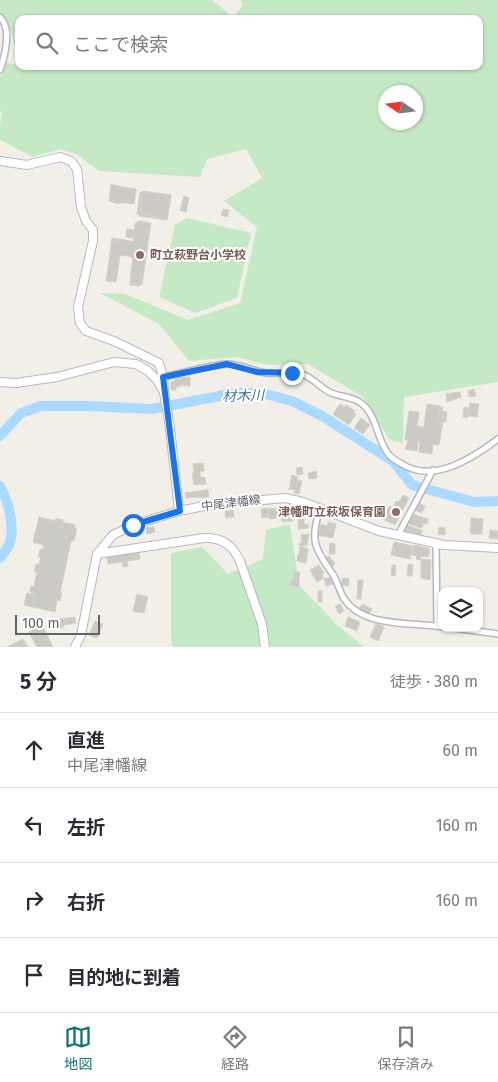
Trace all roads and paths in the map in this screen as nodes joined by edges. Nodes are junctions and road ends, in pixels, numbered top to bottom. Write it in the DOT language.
graph roads {
  1 [pos="0,16"];
  2 [pos="0,70"];
  3 [pos="0,161"];
  4 [pos="163,377"];
  5 [pos="0,382"];
  6 [pos="164,392"];
  7 [pos="498,438"];
  8 [pos="433,470"];
  9 [pos="320,509"];
  10 [pos="180,511"];
  11 [pos="398,535"];
  12 [pos="436,544"];
  13 [pos="498,548"];
  14 [pos="97,554"];
  15 [pos="438,599"];
  16 [pos="438,626"];
  17 [pos="483,632"];
  18 [pos="498,634"];
  19 [pos="75,647"];
  20 [pos="265,647"];
  1 -- 2 [label="street"];
  3 -- 4 [label="street"];
  4 -- 6 [label="street"];
  4 -- 8 [label="street"];
  5 -- 6 [label="street"];
  6 -- 10 [label="street"];
  7 -- 8 [label="street"];
  8 -- 11 [label="street"];
  9 -- 10 [label="street, 中尾津幡線"];
  9 -- 11 [label="street, 中尾津幡線"];
  9 -- 16 [label="street"];
  10 -- 14 [label="street, 中尾津幡線"];
  11 -- 12 [label="street, 中尾津幡線"];
  12 -- 13 [label="street, 中尾津幡線"];
  12 -- 15 [label="street"];
  14 -- 19 [label="street, 中尾津幡線"];
  14 -- 20 [label="street"];
  17 -- 18 [label="street"];
}
